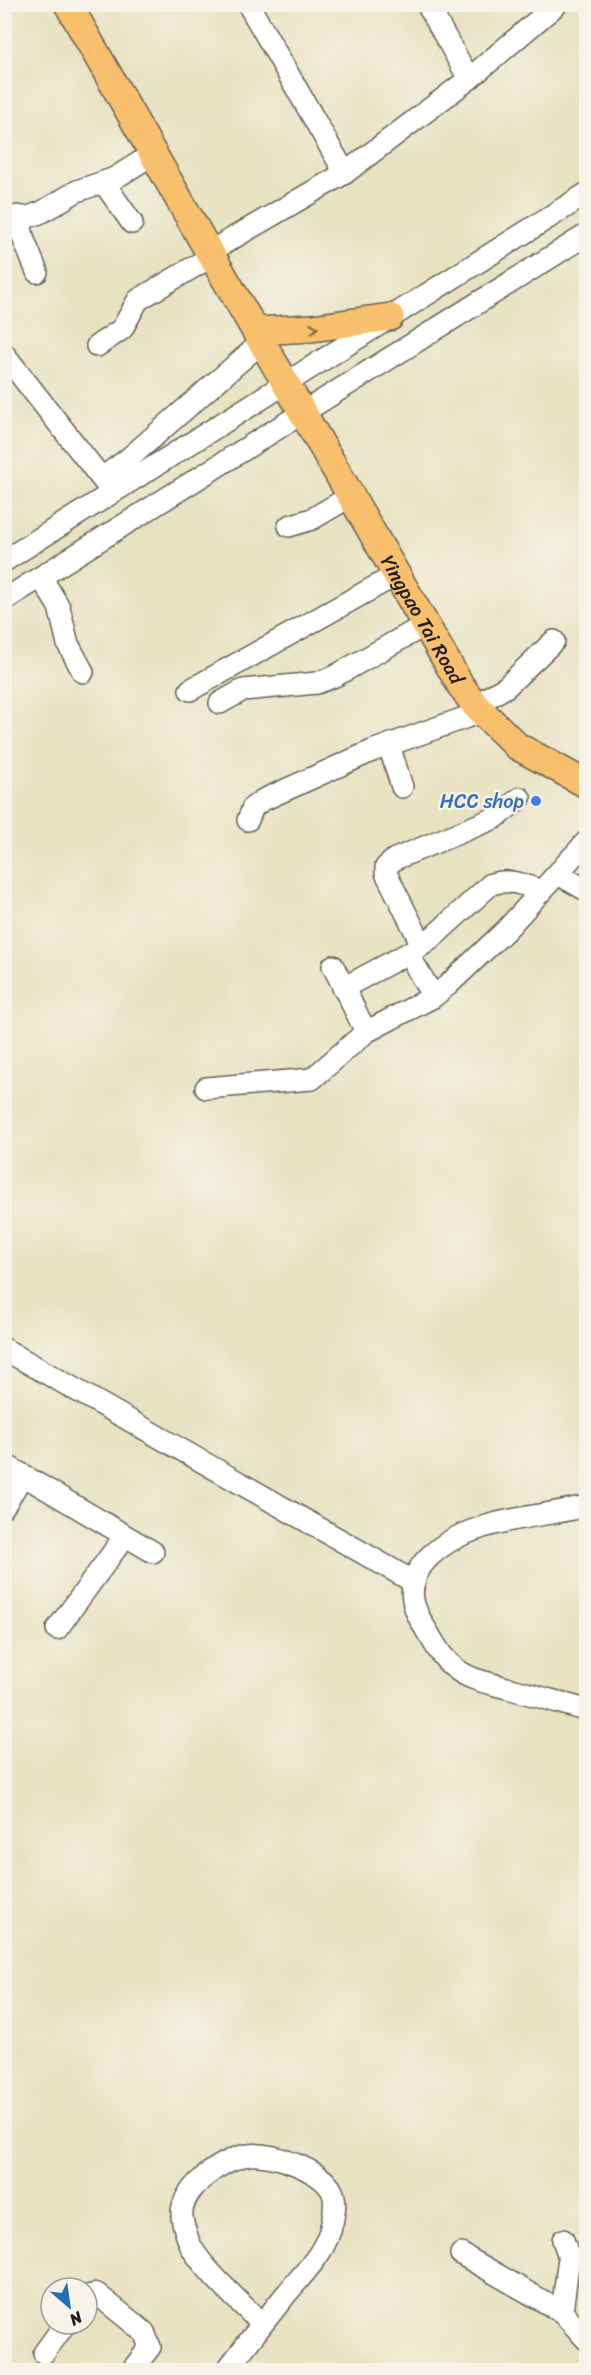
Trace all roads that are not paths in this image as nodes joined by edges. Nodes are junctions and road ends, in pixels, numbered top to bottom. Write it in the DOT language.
graph roads {
  1 [pos="68,4"];
  2 [pos="248,4"];
  3 [pos="427,4"];
  4 [pos="557,4"];
  5 [pos="469,79"];
  6 [pos="153,153"];
  7 [pos="345,173"];
  8 [pos="104,183"];
  9 [pos="586,194"];
  10 [pos="11,217"];
  11 [pos="132,223"];
  12 [pos="586,235"];
  13 [pos="211,254"];
  14 [pos="37,272"];
  15 [pos="390,317"];
  16 [pos="259,337"];
  17 [pos="97,346"];
  18 [pos="4,354"];
  19 [pos="286,383"];
  20 [pos="303,412"];
  21 [pos="107,485"];
  22 [pos="351,496"];
  23 [pos="289,526"];
  24 [pos="4,561"];
  25 [pos="396,575"];
  26 [pos="41,577"];
  27 [pos="4,600"];
  28 [pos="425,625"];
  29 [pos="554,641"];
  30 [pos="83,672"];
  31 [pos="190,690"];
  32 [pos="220,703"];
  33 [pos="478,708"];
  34 [pos="389,745"];
  35 [pos="586,784"];
  36 [pos="402,788"];
  37 [pos="520,798"];
  38 [pos="248,820"];
  39 [pos="586,842"];
  40 [pos="558,874"];
  41 [pos="542,891"];
  42 [pos="586,891"];
  43 [pos="422,945"];
  44 [pos="333,966"];
  45 [pos="416,967"];
  46 [pos="343,988"];
  47 [pos="433,997"];
  48 [pos="366,1032"];
  49 [pos="206,1088"];
  50 [pos="4,1349"];
  51 [pos="14,1469"];
  52 [pos="4,1506"];
  53 [pos="586,1506"];
  54 [pos="125,1536"];
  55 [pos="153,1552"];
  56 [pos="414,1582"];
  57 [pos="57,1629"];
  58 [pos="586,1710"];
  59 [pos="563,2240"];
  60 [pos="462,2254"];
  61 [pos="99,2296"];
  62 [pos="562,2312"];
  63 [pos="262,2324"];
  64 [pos="56,2336"];
  65 [pos="586,2338"];
  66 [pos="44,2353"];
  67 [pos="132,2370"];
  68 [pos="226,2370"];
  1 -- 6 [label="main road, Yingpao Tai Road"];
  2 -- 7 [label="street"];
  3 -- 5 [label="street"];
  4 -- 5 [label="street"];
  5 -- 7 [label="street"];
  6 -- 8 [label="street"];
  6 -- 13 [label="main road, Yingpao Tai Road"];
  7 -- 13 [label="street"];
  8 -- 10 [label="street"];
  8 -- 11 [label="street"];
  9 -- 15 [label="street"];
  10 -- 14 [label="street"];
  12 -- 20 [label="street"];
  13 -- 16 [label="main road, Yingpao Tai Road"];
  13 -- 17 [label="street"];
  16 -- 15 [label="main road, one-way"];
  15 -- 19 [label="street"];
  16 -- 19 [label="main road, Yingpao Tai Road"];
  16 -- 21 [label="street"];
  18 -- 21 [label="street"];
  19 -- 20 [label="main road, Yingpao Tai Road"];
  19 -- 21 [label="street"];
  20 -- 22 [label="main road, Yingpao Tai Road"];
  20 -- 26 [label="street"];
  21 -- 24 [label="street"];
  22 -- 23 [label="street"];
  22 -- 25 [label="main road, Yingpao Tai Road"];
  25 -- 28 [label="main road, Yingpao Tai Road"];
  25 -- 31 [label="street"];
  26 -- 27 [label="street"];
  26 -- 30 [label="street"];
  28 -- 32 [label="street"];
  28 -- 33 [label="main road, Yingpao Tai Road"];
  29 -- 33 [label="street"];
  33 -- 34 [label="street"];
  33 -- 35 [label="main road, Yingpao Tai Road"];
  34 -- 36 [label="street"];
  34 -- 38 [label="street"];
  37 -- 43 [label="street"];
  39 -- 40 [label="street"];
  40 -- 41 [label="street"];
  40 -- 42 [label="street"];
  41 -- 43 [label="street"];
  41 -- 47 [label="street"];
  43 -- 46 [label="street"];
  44 -- 46 [label="street"];
  45 -- 47 [label="street"];
  46 -- 48 [label="street"];
  47 -- 48 [label="street"];
  48 -- 49 [label="street"];
  50 -- 56 [label="street"];
  51 -- 52 [label="street"];
  51 -- 54 [label="street"];
  53 -- 56 [label="street"];
  54 -- 55 [label="street"];
  54 -- 57 [label="street"];
  56 -- 58 [label="street"];
  59 -- 62 [label="street"];
  60 -- 62 [label="street"];
  61 -- 67 [label="street"];
  62 -- 65 [label="street"];
  63 -- 63 [label="street"];
  63 -- 68 [label="street"];
  64 -- 66 [label="street"];
}
